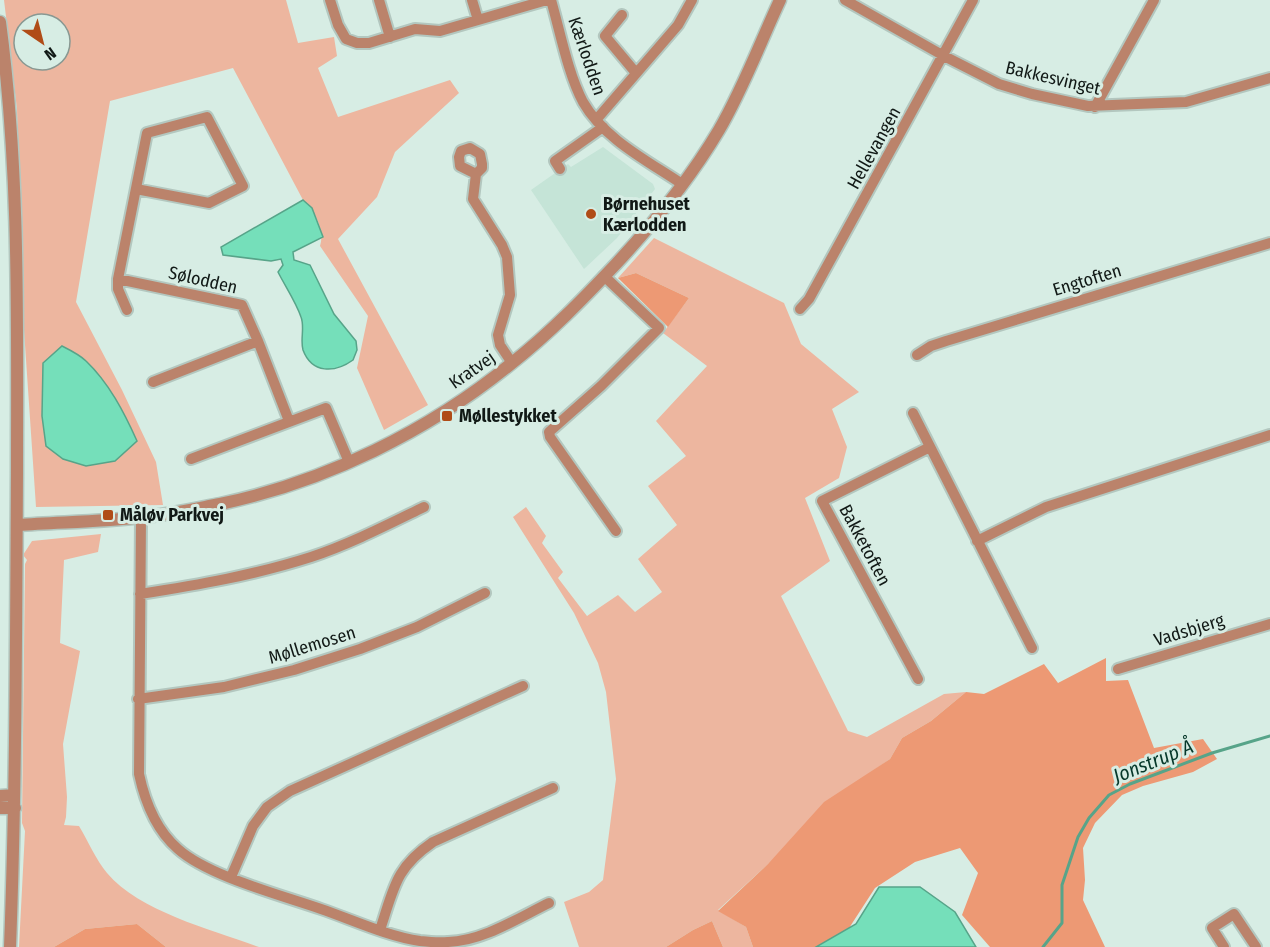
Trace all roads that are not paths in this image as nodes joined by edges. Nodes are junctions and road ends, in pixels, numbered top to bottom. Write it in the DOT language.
graph roads {
  1 [pos="330,0"];
  2 [pos="379,0"];
  3 [pos="472,0"];
  4 [pos="549,0"];
  5 [pos="692,0"];
  6 [pos="780,0"];
  7 [pos="845,0"];
  8 [pos="973,0"];
  9 [pos="1154,0"];
  10 [pos="622,15"];
  11 [pos="478,20"];
  12 [pos="0,22"];
  13 [pos="390,37"];
  14 [pos="944,56"];
  15 [pos="636,73"];
  16 [pos="1270,78"];
  17 [pos="1095,107"];
  18 [pos="600,123"];
  19 [pos="560,168"];
  20 [pos="476,174"];
  21 [pos="682,184"];
  22 [pos="136,189"];
  23 [pos="1270,243"];
  24 [pos="604,276"];
  25 [pos="118,279"];
  26 [pos="800,309"];
  27 [pos="127,310"];
  28 [pos="258,341"];
  29 [pos="917,355"];
  30 [pos="512,363"];
  31 [pos="153,382"];
  32 [pos="912,413"];
  33 [pos="289,421"];
  34 [pos="1268,436"];
  35 [pos="930,447"];
  36 [pos="1270,448"];
  37 [pos="191,459"];
  38 [pos="349,462"];
  39 [pos="424,507"];
  40 [pos="141,518"];
  41 [pos="18,525"];
  42 [pos="616,531"];
  43 [pos="977,541"];
  44 [pos="486,593"];
  45 [pos="140,594"];
  46 [pos="1270,624"];
  47 [pos="1032,648"];
  48 [pos="1118,669"];
  49 [pos="918,679"];
  50 [pos="523,686"];
  51 [pos="138,699"];
  52 [pos="553,788"];
  53 [pos="0,796"];
  54 [pos="14,801"];
  55 [pos="0,808"];
  56 [pos="231,877"];
  57 [pos="549,903"];
  58 [pos="380,930"];
  59 [pos="10,947"];
  60 [pos="1224,947"];
  61 [pos="1256,947"];
  1 -- 13 [label="street, Kærlodden"];
  2 -- 13 [label="street"];
  3 -- 11 [label="street"];
  4 -- 11 [label="street, Kærlodden"];
  4 -- 18 [label="street, Kærlodden"];
  5 -- 15 [label="street, Kærlodden"];
  6 -- 21 [label="street, Kratvej"];
  7 -- 14 [label="street, Bakkesvinget"];
  8 -- 14 [label="street, Hellevangen"];
  9 -- 17 [label="street"];
  10 -- 15 [label="street, Kærlodden"];
  11 -- 13 [label="street, Kærlodden"];
  12 -- 41 [label="street"];
  14 -- 17 [label="street, Bakkesvinget"];
  14 -- 26 [label="street, Hellevangen"];
  15 -- 18 [label="street, Kærlodden"];
  16 -- 17 [label="street, Bakkesvinget"];
  18 -- 19 [label="street, Kærlodden"];
  18 -- 21 [label="street, Kærlodden"];
  20 -- 30 [label="street"];
  21 -- 24 [label="street, Kratvej"];
  22 -- 22 [label="street"];
  22 -- 25 [label="street"];
  23 -- 29 [label="street, Engtoften"];
  24 -- 30 [label="street, Kratvej"];
  24 -- 42 [label="street"];
  25 -- 27 [label="street"];
  25 -- 28 [label="street, Sølodden"];
  28 -- 31 [label="street"];
  28 -- 33 [label="street, Sølodden"];
  30 -- 38 [label="street, Kratvej"];
  32 -- 35 [label="street"];
  33 -- 37 [label="street"];
  33 -- 38 [label="street"];
  34 -- 36 [label="street"];
  34 -- 43 [label="street"];
  35 -- 43 [label="street"];
  35 -- 49 [label="street, Bakketoften"];
  38 -- 40 [label="street, Kratvej"];
  39 -- 45 [label="street"];
  40 -- 41 [label="street, Kratvej"];
  40 -- 45 [label="street"];
  41 -- 54 [label="street"];
  43 -- 47 [label="street"];
  44 -- 51 [label="street, Møllemosen"];
  45 -- 51 [label="street"];
  46 -- 48 [label="street, Vadsbjerg"];
  50 -- 56 [label="street"];
  51 -- 56 [label="street"];
  52 -- 58 [label="street"];
  53 -- 54 [label="street"];
  54 -- 55 [label="street"];
  54 -- 59 [label="street"];
  56 -- 58 [label="street"];
  57 -- 58 [label="street"];
  60 -- 61 [label="street"];
}
